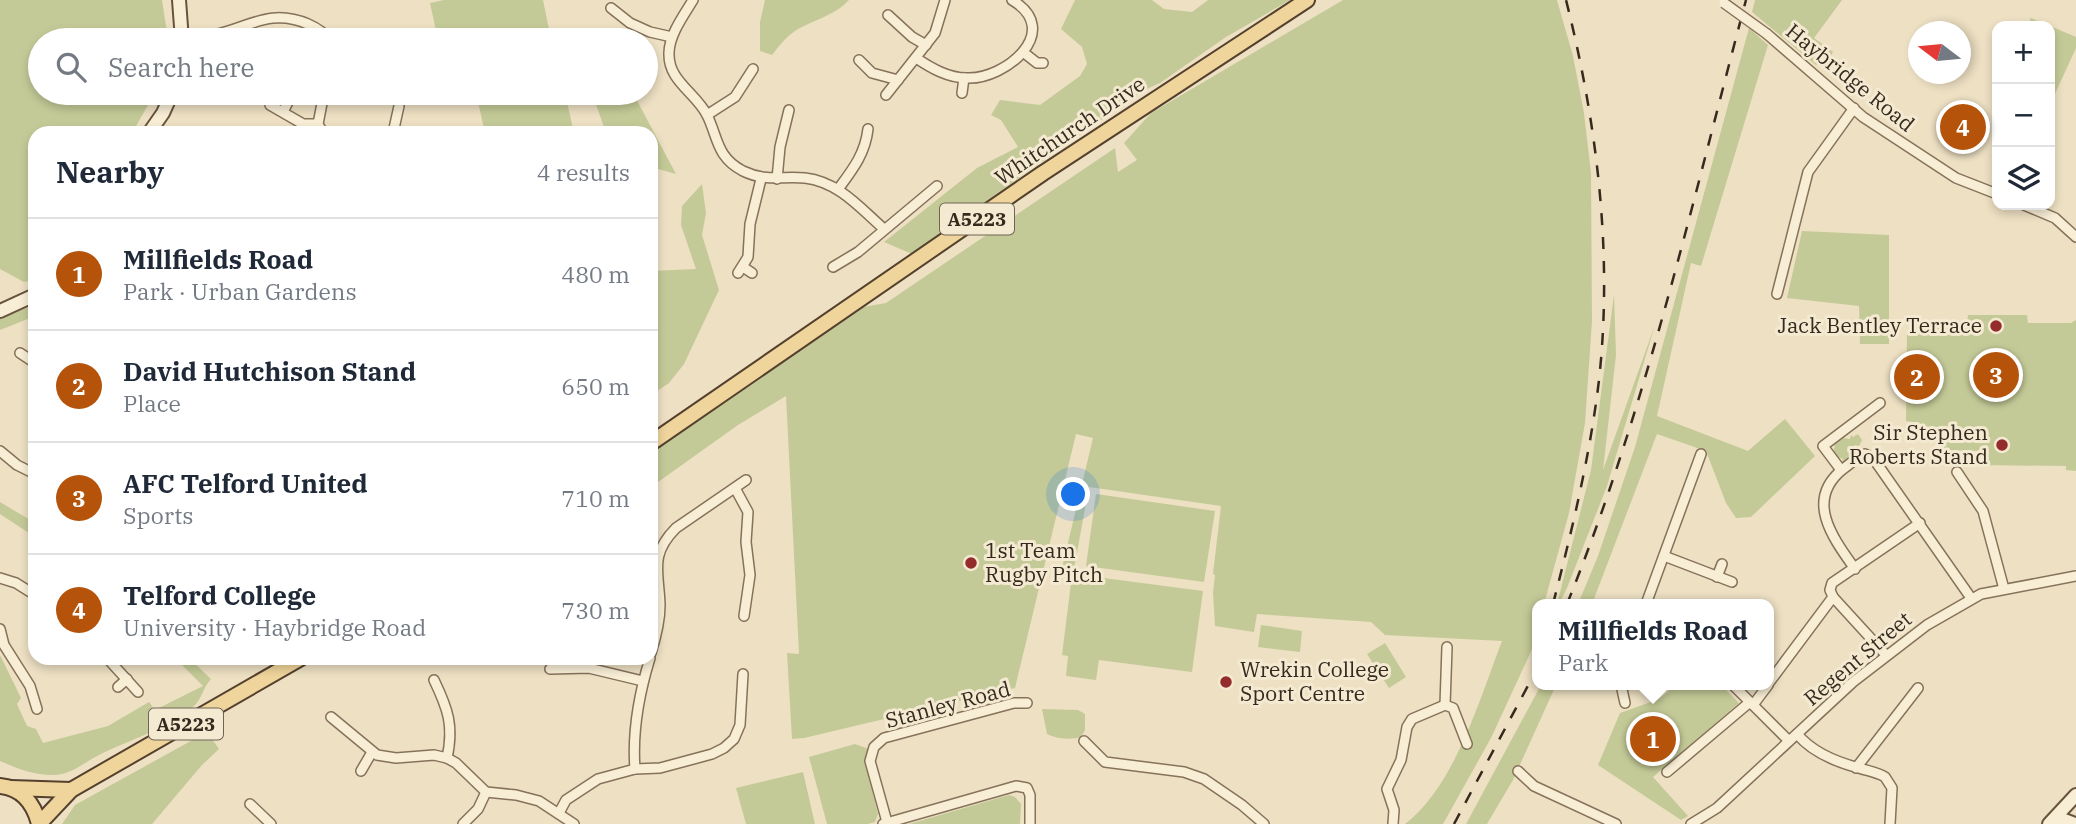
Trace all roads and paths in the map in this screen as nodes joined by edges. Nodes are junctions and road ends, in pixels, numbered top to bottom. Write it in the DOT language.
graph roads {
  1 [pos="179,0"];
  2 [pos="693,0"];
  3 [pos="945,0"];
  4 [pos="1012,0"];
  5 [pos="1307,0"];
  6 [pos="1723,2"];
  7 [pos="611,8"];
  8 [pos="888,15"];
  9 [pos="181,28"];
  10 [pos="237,28"];
  11 [pos="316,28"];
  12 [pos="641,28"];
  13 [pos="658,34"];
  14 [pos="672,37"];
  15 [pos="926,46"];
  16 [pos="1023,52"];
  17 [pos="916,58"];
  18 [pos="859,60"];
  19 [pos="1043,63"];
  20 [pos="753,68"];
  21 [pos="964,78"];
  22 [pos="898,80"];
  23 [pos="962,93"];
  24 [pos="886,95"];
  25 [pos="167,105"];
  26 [pos="270,105"];
  27 [pos="286,105"];
  28 [pos="323,105"];
  29 [pos="399,106"];
  30 [pos="1855,108"];
  31 [pos="789,110"];
  32 [pos="283,112"];
  33 [pos="707,115"];
  34 [pos="154,126"];
  35 [pos="310,126"];
  36 [pos="321,126"];
  37 [pos="395,126"];
  38 [pos="868,129"];
  39 [pos="761,179"];
  40 [pos="777,179"];
  41 [pos="937,186"];
  42 [pos="839,188"];
  43 [pos="1992,192"];
  44 [pos="2036,210"];
  45 [pos="884,229"];
  46 [pos="2076,237"];
  47 [pos="833,267"];
  48 [pos="752,273"];
  49 [pos="1776,294"];
  50 [pos="28,298"];
  51 [pos="0,312"];
  52 [pos="20,353"];
  53 [pos="28,358"];
  54 [pos="1880,402"];
  55 [pos="658,438"];
  56 [pos="0,451"];
  57 [pos="1701,454"];
  58 [pos="28,470"];
  59 [pos="1841,470"];
  60 [pos="1957,472"];
  61 [pos="746,480"];
  62 [pos="735,488"];
  63 [pos="1920,523"];
  64 [pos="658,554"];
  65 [pos="1664,556"];
  66 [pos="1722,564"];
  67 [pos="1854,569"];
  68 [pos="2076,576"];
  69 [pos="1717,577"];
  70 [pos="0,578"];
  71 [pos="1732,582"];
  72 [pos="2004,589"];
  73 [pos="28,591"];
  74 [pos="1833,597"];
  75 [pos="1971,598"];
  76 [pos="1648,599"];
  77 [pos="744,616"];
  78 [pos="0,629"];
  79 [pos="1447,647"];
  80 [pos="1886,655"];
  81 [pos="114,665"];
  82 [pos="289,665"];
  83 [pos="647,665"];
  84 [pos="550,669"];
  85 [pos="743,674"];
  86 [pos="1774,677"];
  87 [pos="127,679"];
  88 [pos="434,680"];
  89 [pos="643,681"];
  90 [pos="118,687"];
  91 [pos="1918,688"];
  92 [pos="1621,690"];
  93 [pos="1738,690"];
  94 [pos="1764,690"];
  95 [pos="138,692"];
  96 [pos="1027,703"];
  97 [pos="1625,703"];
  98 [pos="1752,704"];
  99 [pos="1445,705"];
  100 [pos="37,709"];
  101 [pos="331,717"];
  102 [pos="1797,734"];
  103 [pos="1084,741"];
  104 [pos="1789,741"];
  105 [pos="1467,744"];
  106 [pos="372,752"];
  107 [pos="447,758"];
  108 [pos="1856,768"];
  109 [pos="635,769"];
  110 [pos="361,771"];
  111 [pos="1518,771"];
  112 [pos="1667,772"];
  113 [pos="4,786"];
  114 [pos="71,790"];
  115 [pos="486,792"];
  116 [pos="2076,795"];
  117 [pos="250,804"];
  118 [pos="559,813"];
  119 [pos="2053,820"];
  120 [pos="884,823"];
  121 [pos="39,824"];
  122 [pos="271,824"];
  123 [pos="463,824"];
  124 [pos="574,824"];
  125 [pos="1030,824"];
  126 [pos="1264,824"];
  127 [pos="1393,824"];
  128 [pos="1616,824"];
  129 [pos="1691,824"];
  130 [pos="1890,824"];
  131 [pos="2075,824"];
  1 -- 9 [label="street"];
  2 -- 14 [label="street"];
  3 -- 15 [label="street"];
  4 -- 16 [label="street"];
  5 -- 55 [label="main road, Whitchurch Drive / A5223"];
  6 -- 30 [label="street, Haybridge Road, bridge"];
  7 -- 12 [label="street"];
  8 -- 15 [label="street"];
  10 -- 11 [label="street"];
  13 -- 14 [label="street"];
  14 -- 33 [label="street"];
  15 -- 17 [label="street"];
  16 -- 19 [label="street"];
  16 -- 21 [label="street"];
  17 -- 21 [label="street"];
  17 -- 22 [label="street"];
  18 -- 22 [label="street"];
  20 -- 33 [label="street"];
  21 -- 23 [label="street"];
  22 -- 24 [label="street"];
  25 -- 34 [label="street"];
  26 -- 32 [label="street"];
  27 -- 32 [label="street"];
  28 -- 36 [label="street"];
  29 -- 37 [label="street"];
  30 -- 43 [label="street, Haybridge Road"];
  30 -- 49 [label="street"];
  31 -- 40 [label="street"];
  32 -- 35 [label="street"];
  33 -- 39 [label="street"];
  38 -- 42 [label="street"];
  39 -- 40 [label="street"];
  39 -- 48 [label="street"];
  40 -- 42 [label="street"];
  41 -- 45 [label="street"];
  42 -- 45 [label="street"];
  44 -- 46 [label="street"];
  45 -- 47 [label="street"];
  50 -- 51 [label="street"];
  52 -- 53 [label="street"];
  54 -- 59 [label="street"];
  56 -- 58 [label="street"];
  57 -- 65 [label="street"];
  59 -- 63 [label="street"];
  59 -- 67 [label="street"];
  60 -- 72 [label="street"];
  61 -- 62 [label="street"];
  62 -- 64 [label="street"];
  62 -- 77 [label="street"];
  63 -- 67 [label="street"];
  63 -- 75 [label="street"];
  65 -- 69 [label="street"];
  65 -- 76 [label="street"];
  66 -- 69 [label="street"];
  67 -- 74 [label="street"];
  68 -- 72 [label="street, Regent Street"];
  69 -- 71 [label="street"];
  70 -- 73 [label="street"];
  72 -- 75 [label="street, Regent Street"];
  74 -- 80 [label="street"];
  74 -- 86 [label="street"];
  75 -- 80 [label="street, Regent Street"];
  78 -- 100 [label="street"];
  79 -- 99 [label="street"];
  80 -- 102 [label="street, Regent Street"];
  81 -- 87 [label="street"];
  82 -- 114 [label="main road, A5223"];
  83 -- 89 [label="street"];
  84 -- 89 [label="street"];
  85 -- 109 [label="street"];
  87 -- 90 [label="street"];
  87 -- 95 [label="street"];
  88 -- 107 [label="street"];
  89 -- 109 [label="street"];
  91 -- 108 [label="street"];
  92 -- 97 [label="street"];
  93 -- 98 [label="street"];
  94 -- 98 [label="street"];
  96 -- 120 [label="street, Stanley Road"];
  98 -- 104 [label="street"];
  98 -- 112 [label="street"];
  99 -- 105 [label="street"];
  99 -- 127 [label="street"];
  101 -- 106 [label="street"];
  102 -- 104 [label="street, Regent Street"];
  102 -- 108 [label="street"];
  103 -- 126 [label="street"];
  104 -- 129 [label="street, Regent Street"];
  106 -- 107 [label="street"];
  106 -- 110 [label="street"];
  107 -- 115 [label="street"];
  108 -- 130 [label="street"];
  109 -- 118 [label="street"];
  111 -- 128 [label="street"];
  113 -- 114 [label="main road, A5223"];
  113 -- 121 [label="main road, A5223"];
  114 -- 121 [label="main road, A5223"];
  115 -- 118 [label="street"];
  115 -- 123 [label="street"];
  116 -- 119 [label="street"];
  117 -- 122 [label="street"];
  118 -- 124 [label="street"];
  119 -- 131 [label="street"];
  120 -- 125 [label="street"];
}
